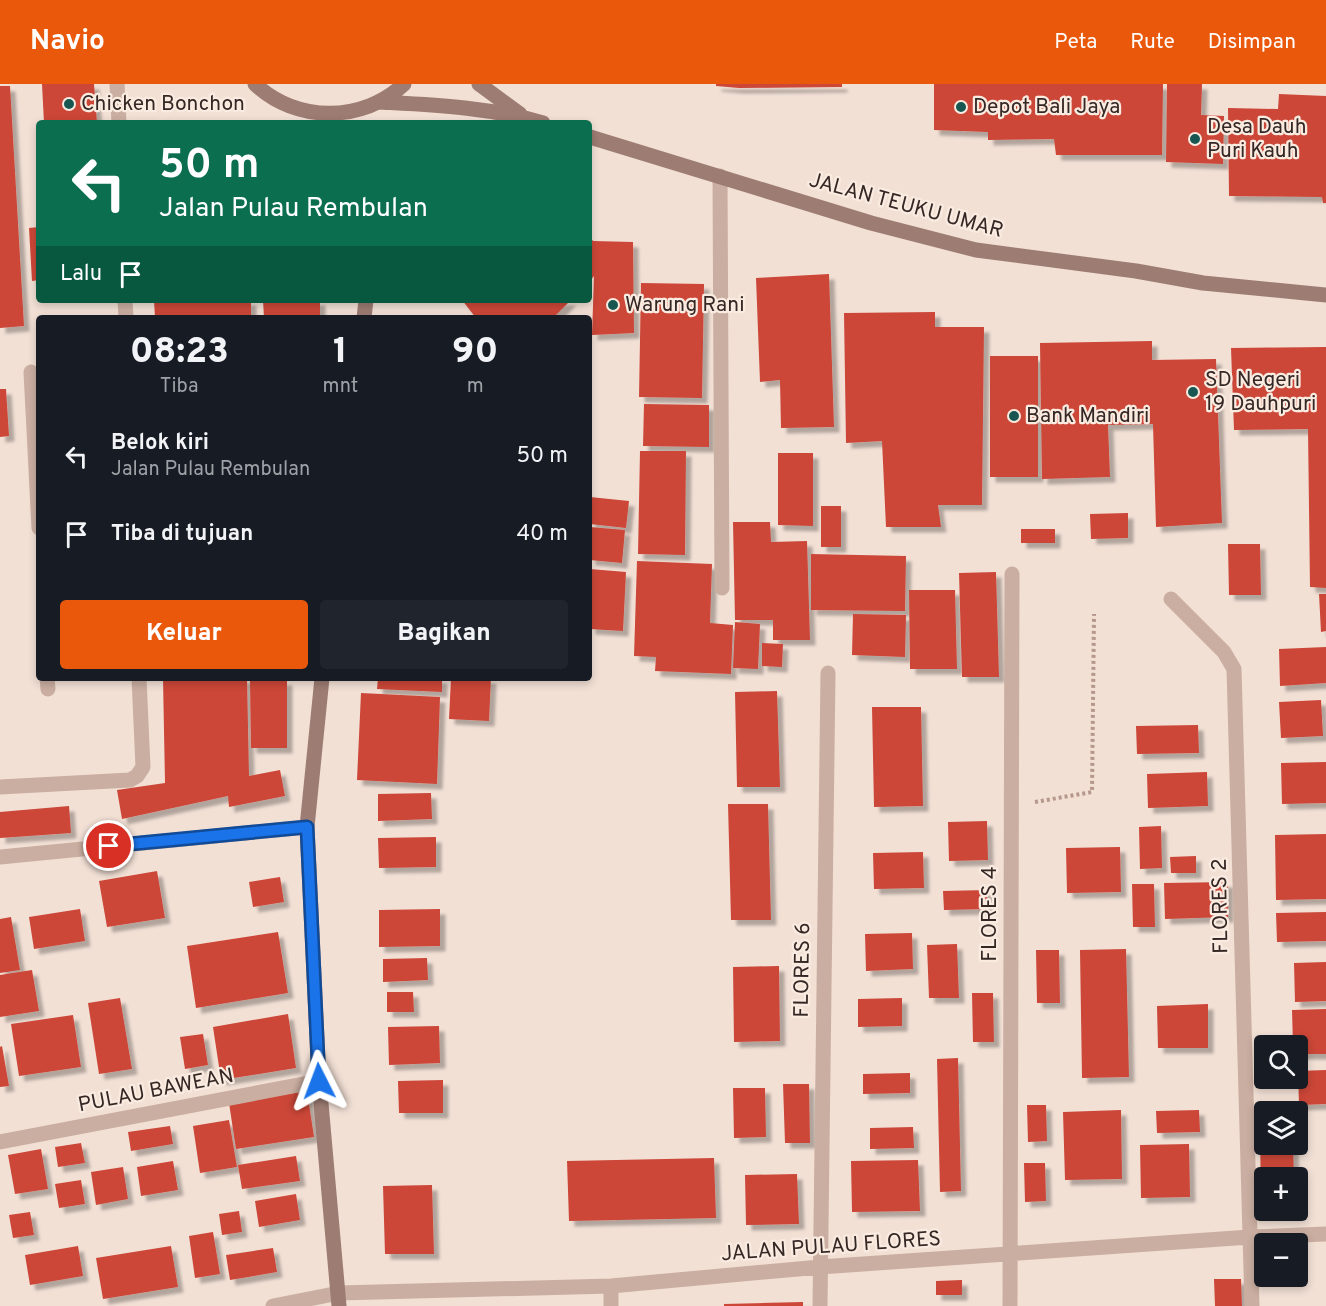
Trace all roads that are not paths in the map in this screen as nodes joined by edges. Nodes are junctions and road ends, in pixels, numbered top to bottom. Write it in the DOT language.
graph roads {
  1 [pos="117,84"];
  2 [pos="255,84"];
  3 [pos="404,84"];
  4 [pos="479,84"];
  5 [pos="379,102"];
  6 [pos="358,117"];
  7 [pos="525,118"];
  8 [pos="119,120"];
  9 [pos="532,120"];
  10 [pos="592,138"];
  11 [pos="720,176"];
  12 [pos="1326,295"];
  13 [pos="31,372"];
  14 [pos="36,470"];
  15 [pos="1012,574"];
  16 [pos="722,588"];
  17 [pos="1171,599"];
  18 [pos="828,673"];
  19 [pos="140,681"];
  20 [pos="322,681"];
  21 [pos="0,787"];
  22 [pos="307,827"];
  23 [pos="0,857"];
  24 [pos="319,1081"];
  25 [pos="0,1142"];
  26 [pos="1326,1234"];
  27 [pos="1250,1237"];
  28 [pos="1010,1254"];
  29 [pos="820,1267"];
  30 [pos="611,1286"];
  31 [pos="339,1300"];
  32 [pos="273,1306"];
  33 [pos="611,1306"];
  34 [pos="820,1306"];
  35 [pos="1010,1306"];
  36 [pos="1252,1306"];
  1 -- 8 [label="street"];
  2 -- 6 [label="main road"];
  3 -- 5 [label="main road"];
  4 -- 7 [label="main road"];
  5 -- 6 [label="main road"];
  5 -- 7 [label="main road"];
  7 -- 9 [label="main road"];
  10 -- 11 [label="main road, JALAN TEUKU UMAR"];
  11 -- 12 [label="main road, JALAN TEUKU UMAR"];
  11 -- 16 [label="street"];
  13 -- 14 [label="street"];
  15 -- 28 [label="street, FLORES 4"];
  17 -- 27 [label="street, FLORES 2"];
  18 -- 29 [label="street, FLORES 6"];
  19 -- 21 [label="street"];
  20 -- 22 [label="main road"];
  22 -- 23 [label="street"];
  22 -- 24 [label="main road"];
  24 -- 25 [label="street, PULAU BAWEAN"];
  24 -- 31 [label="main road"];
  26 -- 27 [label="street, JALAN PULAU FLORES"];
  27 -- 28 [label="street, JALAN PULAU FLORES"];
  27 -- 36 [label="street, FLORES 2"];
  28 -- 29 [label="street, JALAN PULAU FLORES"];
  28 -- 35 [label="street, FLORES 4"];
  29 -- 30 [label="street, JALAN PULAU FLORES"];
  29 -- 34 [label="street, FLORES 6"];
  30 -- 31 [label="street, JALAN PULAU FLORES"];
  30 -- 33 [label="street"];
  31 -- 32 [label="street, JALAN PULAU FLORES"];
}
